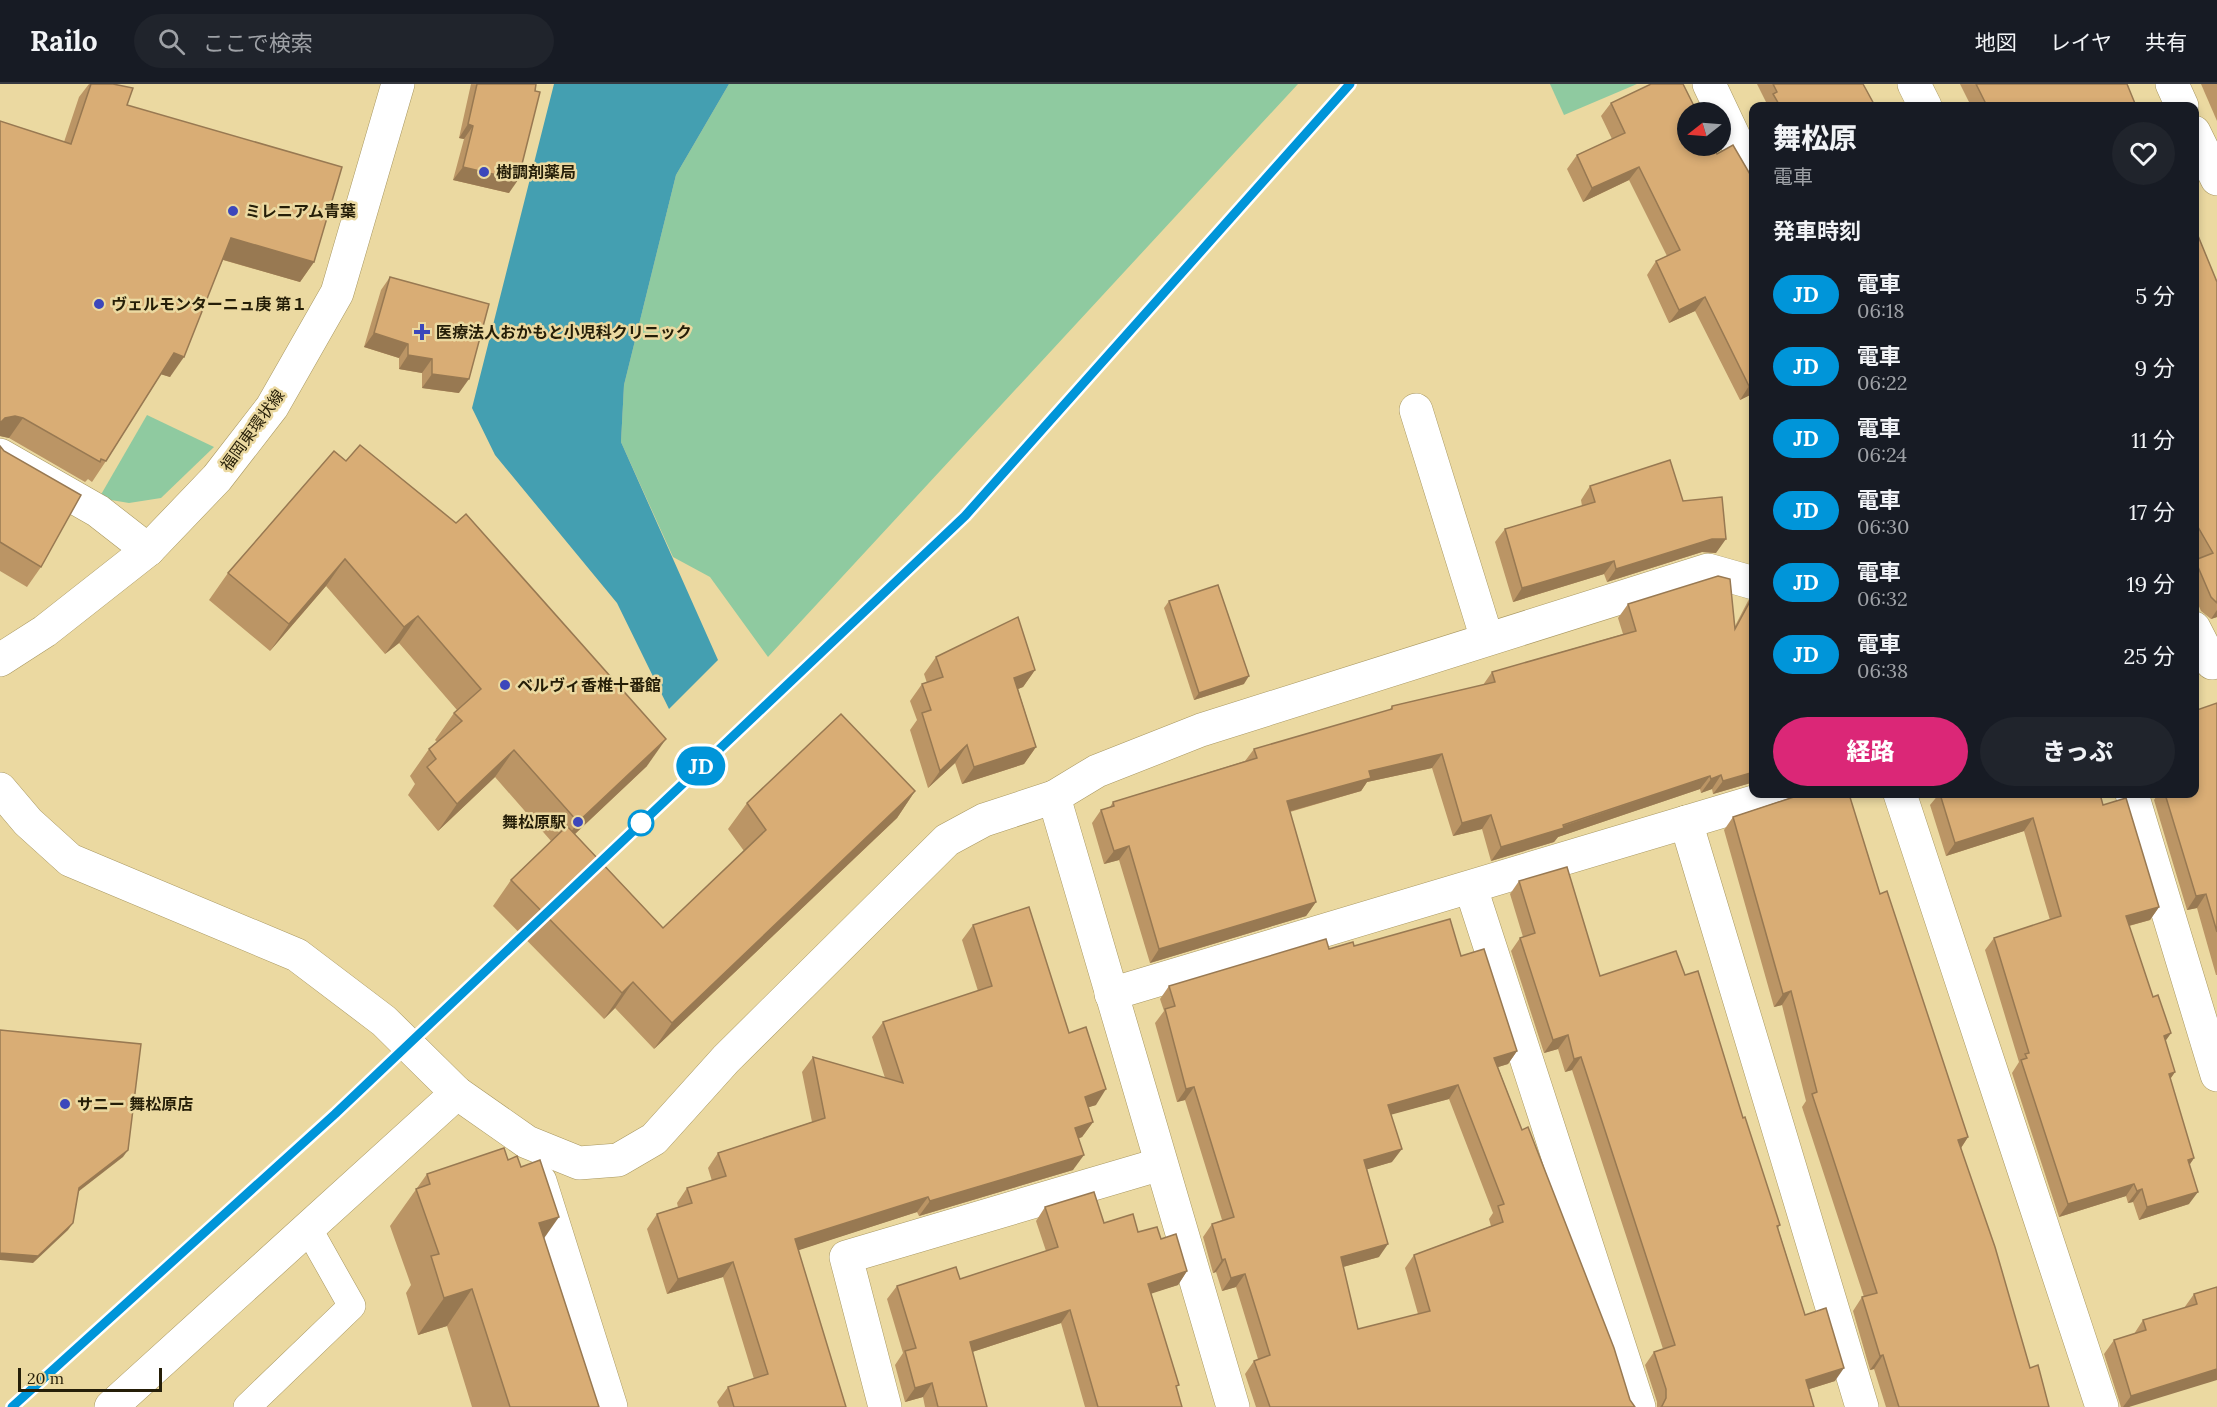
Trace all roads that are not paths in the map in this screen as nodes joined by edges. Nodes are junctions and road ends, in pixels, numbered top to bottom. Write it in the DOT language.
graph roads {
  1 [pos="398,84"];
  2 [pos="1709,84"];
  3 [pos="1914,84"];
  4 [pos="2172,84"];
  5 [pos="1923,102"];
  6 [pos="2180,102"];
  7 [pos="2199,142"];
  8 [pos="1749,168"];
  9 [pos="2217,179"];
  10 [pos="1416,410"];
  11 [pos="0,455"];
  12 [pos="148,550"];
  13 [pos="1749,582"];
  14 [pos="1487,639"];
  15 [pos="2199,641"];
  16 [pos="0,660"];
  17 [pos="2208,664"];
  18 [pos="0,789"];
  19 [pos="1054,797"];
  20 [pos="1767,798"];
  21 [pos="1901,798"];
  22 [pos="2133,798"];
  23 [pos="1686,822"];
  24 [pos="1471,888"];
  25 [pos="1111,994"];
  26 [pos="2217,1075"];
  27 [pos="457,1093"];
  28 [pos="527,1142"];
  29 [pos="1161,1164"];
  30 [pos="308,1228"];
  31 [pos="111,1407"];
  32 [pos="248,1407"];
  33 [pos="611,1407"];
  34 [pos="885,1407"];
  35 [pos="1233,1407"];
  36 [pos="1639,1407"];
  37 [pos="1862,1407"];
  38 [pos="2102,1407"];
  1 -- 12 [label="street, 福岡東環状線"];
  2 -- 8 [label="street"];
  3 -- 5 [label="street"];
  4 -- 6 [label="street"];
  7 -- 9 [label="street"];
  10 -- 14 [label="street"];
  11 -- 12 [label="street"];
  12 -- 16 [label="street, 福岡東環状線"];
  13 -- 14 [label="street"];
  14 -- 19 [label="street"];
  15 -- 17 [label="street"];
  18 -- 27 [label="street"];
  19 -- 25 [label="street"];
  19 -- 28 [label="street"];
  20 -- 23 [label="street"];
  21 -- 38 [label="street"];
  22 -- 26 [label="street"];
  23 -- 24 [label="street"];
  23 -- 37 [label="street"];
  24 -- 25 [label="street"];
  24 -- 36 [label="street"];
  25 -- 29 [label="street"];
  27 -- 28 [label="street"];
  27 -- 30 [label="street"];
  28 -- 33 [label="street"];
  29 -- 34 [label="street"];
  29 -- 35 [label="street"];
  30 -- 31 [label="street"];
  30 -- 32 [label="lane"];
}
